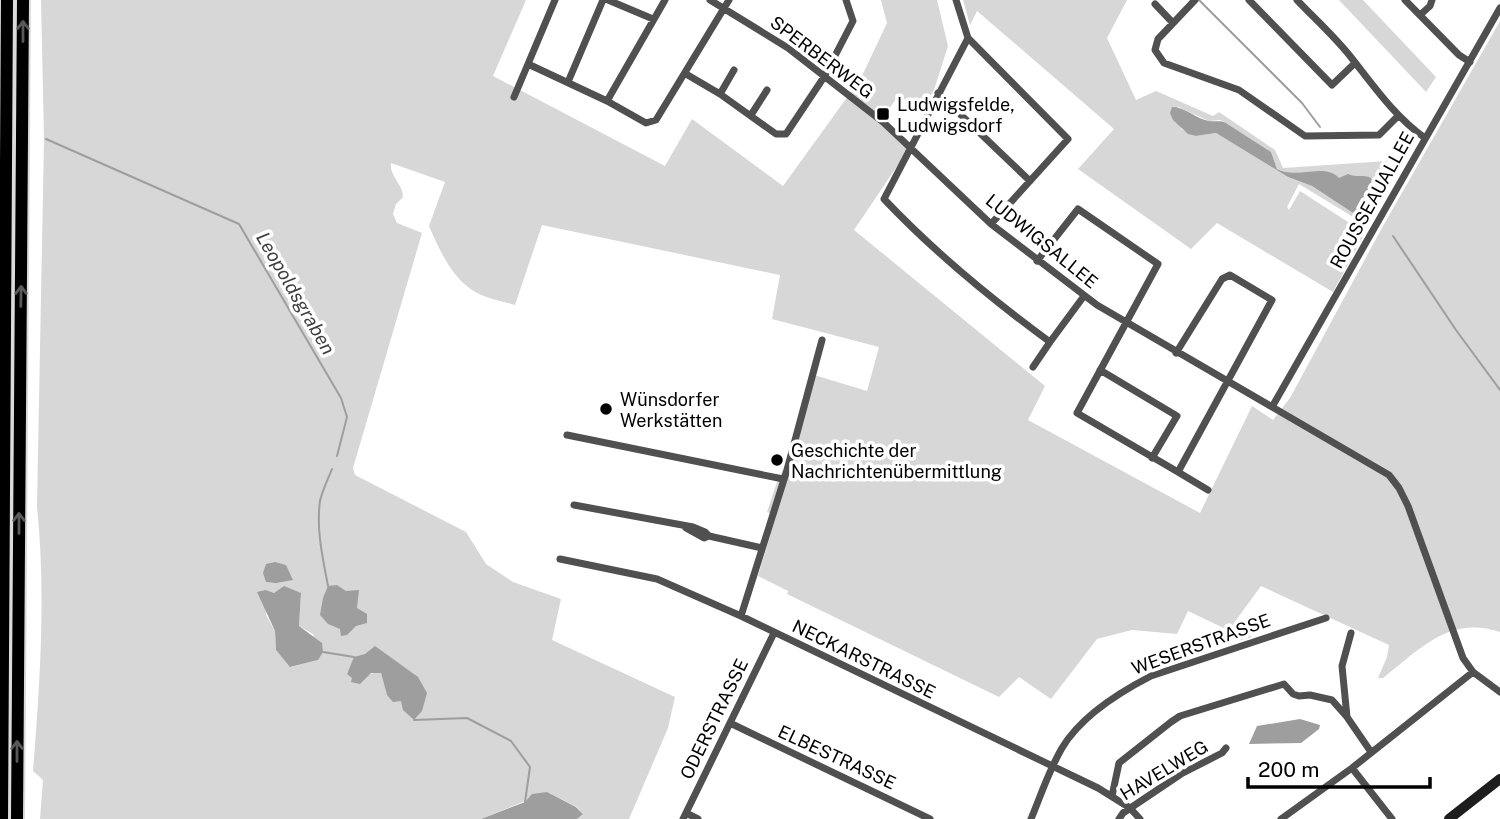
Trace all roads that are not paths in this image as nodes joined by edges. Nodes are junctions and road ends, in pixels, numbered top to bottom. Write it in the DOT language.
graph roads {
  1 [pos="7,0"];
  2 [pos="23,0"];
  3 [pos="555,0"];
  4 [pos="605,0"];
  5 [pos="665,0"];
  6 [pos="710,0"];
  7 [pos="729,0"];
  8 [pos="846,0"];
  9 [pos="956,0"];
  10 [pos="1195,0"];
  11 [pos="1249,0"];
  12 [pos="1297,0"];
  13 [pos="1405,0"];
  14 [pos="1432,0"];
  15 [pos="1154,5"];
  16 [pos="1500,8"];
  17 [pos="724,9"];
  18 [pos="1420,15"];
  19 [pos="653,19"];
  20 [pos="1173,23"];
  21 [pos="968,38"];
  22 [pos="1470,62"];
  23 [pos="1355,63"];
  24 [pos="528,64"];
  25 [pos="734,70"];
  26 [pos="686,74"];
  27 [pos="824,77"];
  28 [pos="568,82"];
  29 [pos="767,90"];
  30 [pos="938,93"];
  31 [pos="720,94"];
  32 [pos="514,97"];
  33 [pos="607,102"];
  34 [pos="751,115"];
  35 [pos="1398,116"];
  36 [pos="1425,138"];
  37 [pos="910,147"];
  38 [pos="1030,181"];
  39 [pos="991,224"];
  40 [pos="1037,261"];
  41 [pos="1084,296"];
  42 [pos="1126,322"];
  43 [pos="822,340"];
  44 [pos="1050,342"];
  45 [pos="1176,353"];
  46 [pos="1033,367"];
  47 [pos="1100,370"];
  48 [pos="1227,382"];
  49 [pos="1272,407"];
  50 [pos="567,435"];
  51 [pos="1153,457"];
  52 [pos="1178,472"];
  53 [pos="783,479"];
  54 [pos="1208,490"];
  55 [pos="574,505"];
  56 [pos="762,548"];
  57 [pos="560,559"];
  58 [pos="741,616"];
  59 [pos="1326,618"];
  60 [pos="774,633"];
  61 [pos="1351,633"];
  62 [pos="1473,672"];
  63 [pos="1500,692"];
  64 [pos="1347,717"];
  65 [pos="730,723"];
  66 [pos="1226,748"];
  67 [pos="1371,752"];
  68 [pos="1052,766"];
  69 [pos="1352,768"];
  70 [pos="1500,779"];
  71 [pos="1112,796"];
  72 [pos="1130,808"];
  73 [pos="685,816"];
  74 [pos="2,819"];
  75 [pos="17,819"];
  76 [pos="698,819"];
  77 [pos="930,819"];
  78 [pos="1031,819"];
  79 [pos="1119,819"];
  80 [pos="1140,819"];
  81 [pos="1280,819"];
  82 [pos="1392,819"];
  83 [pos="1450,819"];
  1 -- 74 [label="highway"];
  75 -- 2 [label="highway, one-way"];
  3 -- 24 [label="street"];
  4 -- 19 [label="street"];
  4 -- 28 [label="street"];
  5 -- 19 [label="street"];
  6 -- 17 [label="street, SPERBERWEG"];
  7 -- 17 [label="street"];
  8 -- 27 [label="street"];
  9 -- 21 [label="street"];
  10 -- 20 [label="street"];
  11 -- 23 [label="street"];
  12 -- 23 [label="street"];
  13 -- 18 [label="street"];
  14 -- 18 [label="street"];
  15 -- 20 [label="street"];
  16 -- 22 [label="street, ROUSSEAUALLEE"];
  17 -- 26 [label="street"];
  17 -- 27 [label="street, SPERBERWEG"];
  18 -- 22 [label="street"];
  19 -- 33 [label="street"];
  20 -- 35 [label="street"];
  21 -- 30 [label="street"];
  21 -- 38 [label="street"];
  22 -- 36 [label="street, ROUSSEAUALLEE"];
  23 -- 35 [label="street"];
  24 -- 28 [label="street"];
  24 -- 32 [label="street"];
  25 -- 31 [label="street"];
  26 -- 31 [label="street"];
  26 -- 33 [label="street"];
  27 -- 34 [label="street"];
  27 -- 37 [label="street, SPERBERWEG"];
  28 -- 33 [label="street"];
  29 -- 34 [label="street"];
  30 -- 37 [label="street"];
  30 -- 38 [label="street"];
  31 -- 34 [label="street"];
  35 -- 36 [label="street"];
  36 -- 49 [label="street, ROUSSEAUALLEE"];
  37 -- 39 [label="street, LUDWIGSALLEE"];
  37 -- 44 [label="street"];
  38 -- 39 [label="street"];
  39 -- 40 [label="street, LUDWIGSALLEE"];
  40 -- 41 [label="street, LUDWIGSALLEE"];
  40 -- 42 [label="street"];
  41 -- 42 [label="street, LUDWIGSALLEE"];
  41 -- 44 [label="street"];
  42 -- 45 [label="street, LUDWIGSALLEE"];
  42 -- 47 [label="street"];
  43 -- 53 [label="street"];
  44 -- 46 [label="street"];
  45 -- 48 [label="street, LUDWIGSALLEE"];
  45 -- 48 [label="street"];
  47 -- 51 [label="street"];
  47 -- 51 [label="street"];
  48 -- 49 [label="street, LUDWIGSALLEE"];
  48 -- 52 [label="street"];
  49 -- 62 [label="street, LUDWIGSALLEE"];
  50 -- 53 [label="street"];
  51 -- 52 [label="street"];
  52 -- 54 [label="street"];
  53 -- 56 [label="street"];
  55 -- 56 [label="street"];
  56 -- 58 [label="street"];
  57 -- 58 [label="street, NECKARSTRASSE"];
  58 -- 60 [label="street, NECKARSTRASSE"];
  59 -- 68 [label="street, WESERSTRASSE"];
  60 -- 65 [label="street, ODERSTRASSE"];
  60 -- 68 [label="street, NECKARSTRASSE"];
  61 -- 64 [label="street"];
  62 -- 63 [label="street"];
  62 -- 67 [label="street"];
  64 -- 67 [label="street"];
  64 -- 71 [label="street"];
  65 -- 73 [label="street, ODERSTRASSE"];
  65 -- 77 [label="street, ELBESTRASSE"];
  66 -- 72 [label="street, HAVELWEG"];
  67 -- 69 [label="street"];
  68 -- 71 [label="street, NECKARSTRASSE"];
  68 -- 78 [label="street, WESERSTRASSE"];
  69 -- 81 [label="street"];
  69 -- 82 [label="street"];
  70 -- 83 [label="main road"];
  71 -- 72 [label="street, NECKARSTRASSE"];
  72 -- 79 [label="street, HAVELWEG"];
  72 -- 80 [label="street, NECKARSTRASSE"];
  73 -- 76 [label="street"];
}
